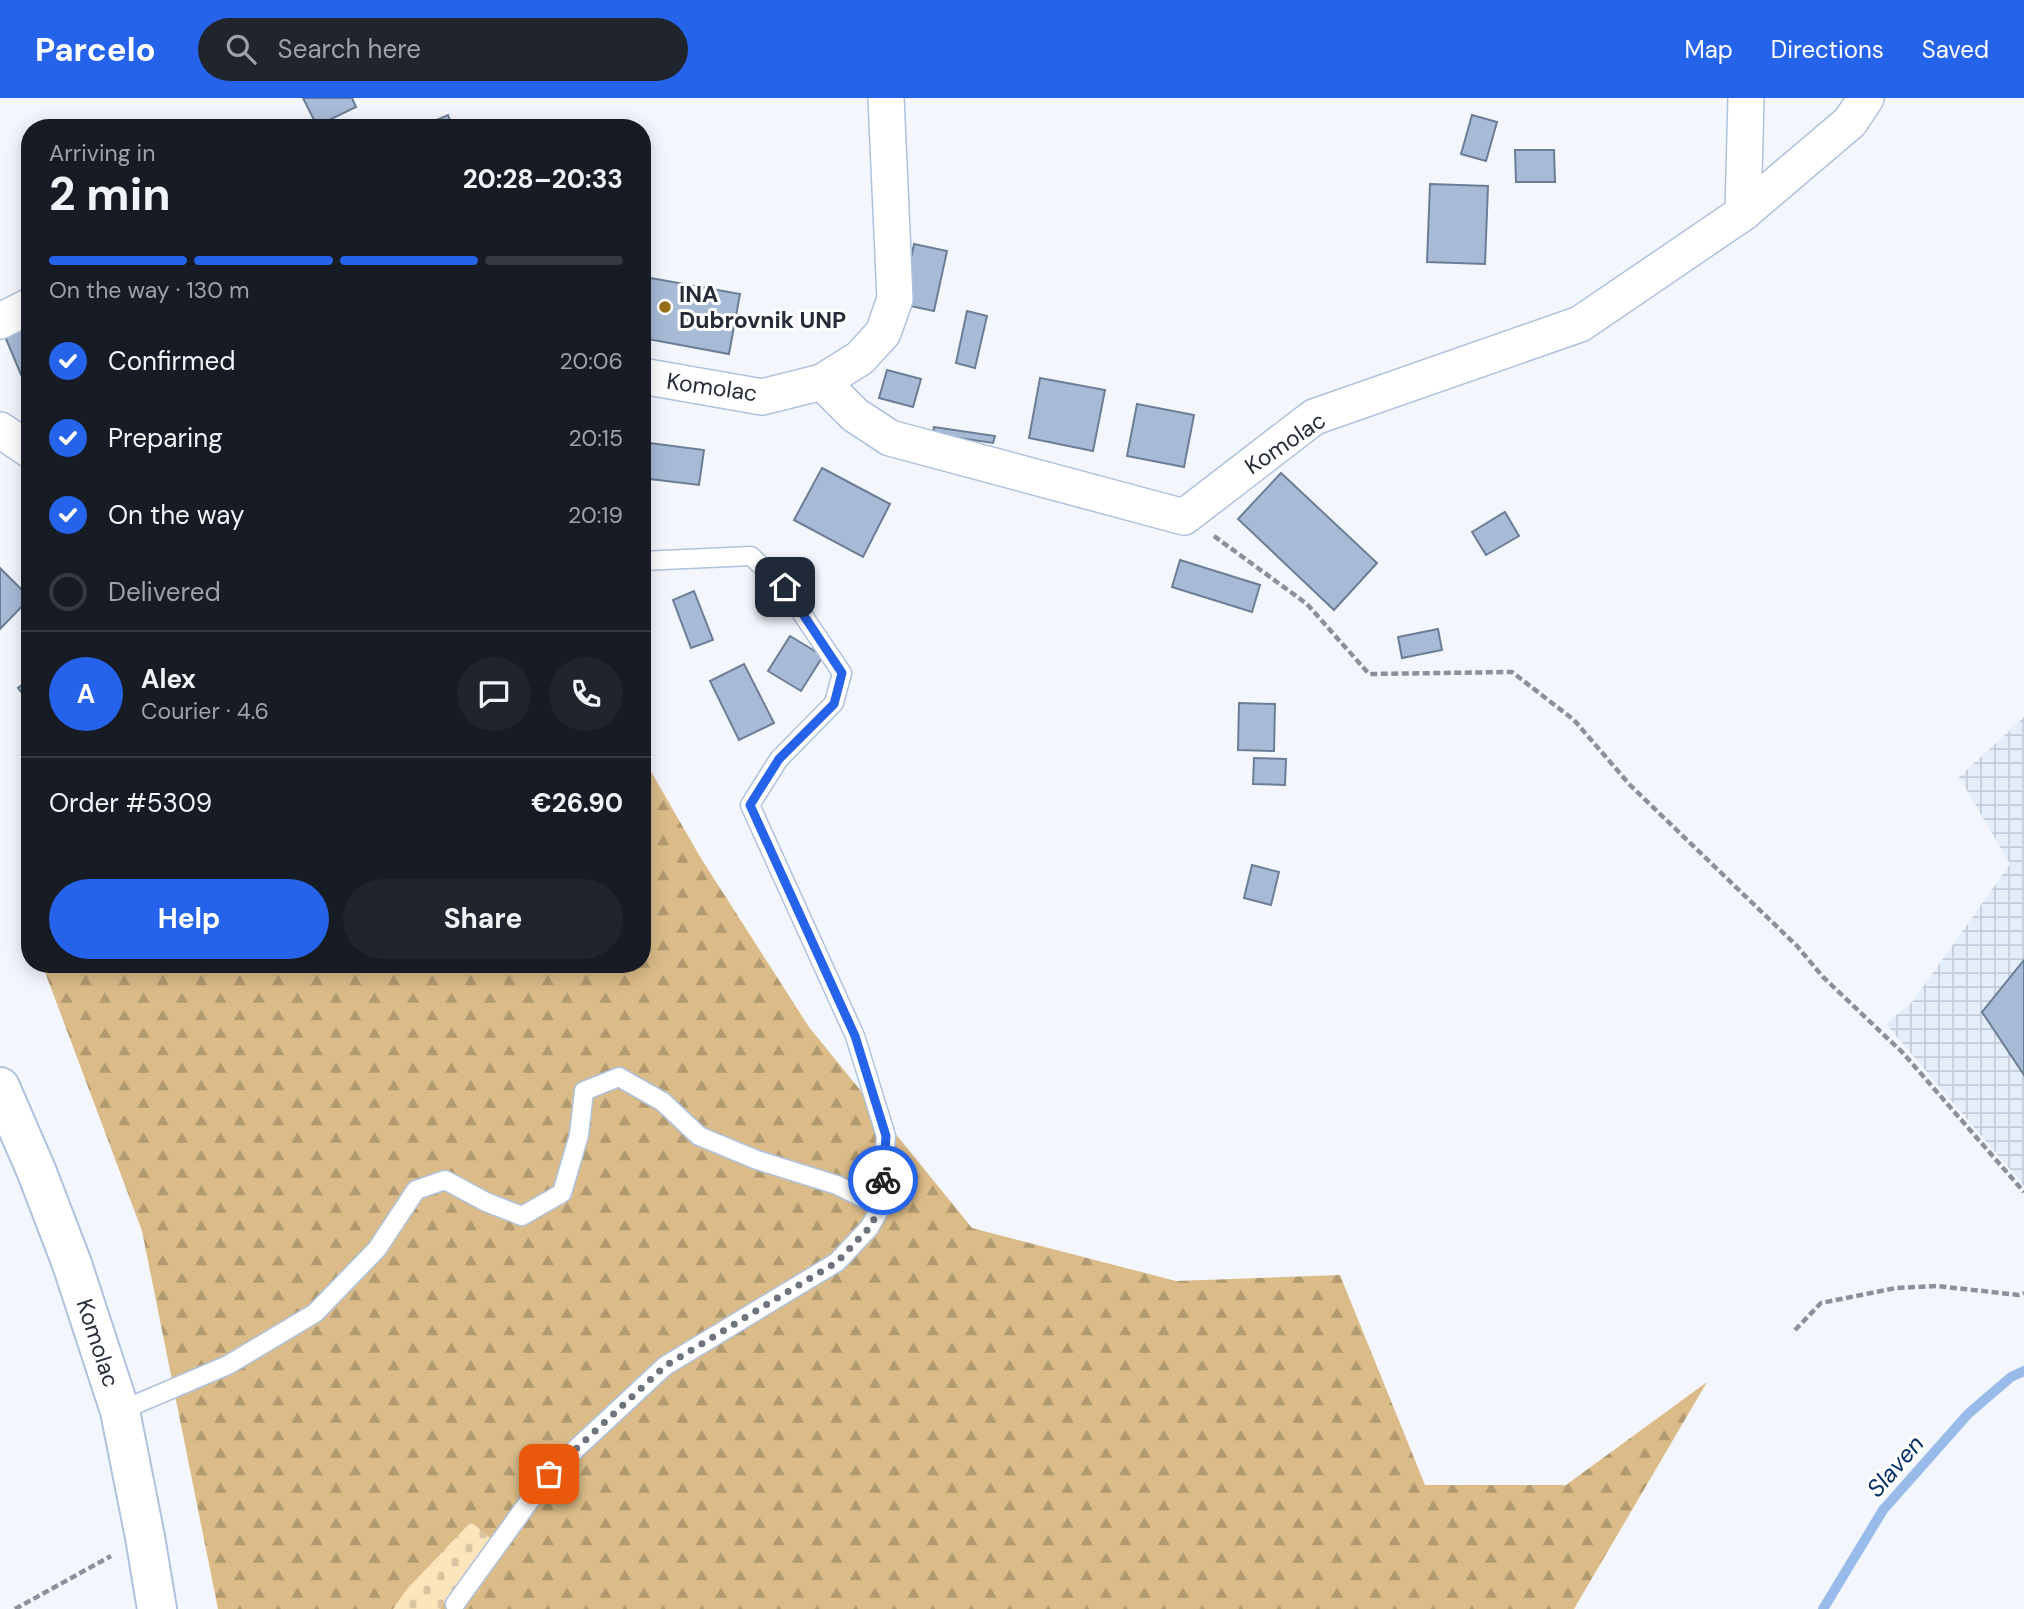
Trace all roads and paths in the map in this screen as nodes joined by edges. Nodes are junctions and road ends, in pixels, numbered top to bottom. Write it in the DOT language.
graph roads {
  1 [pos="886,98"];
  2 [pos="1746,98"];
  3 [pos="1866,98"];
  4 [pos="1743,213"];
  5 [pos="21,310"];
  6 [pos="0,321"];
  7 [pos="651,378"];
  8 [pos="822,382"];
  9 [pos="0,430"];
  10 [pos="21,444"];
  11 [pos="1184,517"];
  12 [pos="651,561"];
  13 [pos="0,1087"];
  14 [pos="2024,1192"];
  15 [pos="881,1207"];
  16 [pos="2024,1293"];
  17 [pos="1795,1330"];
  18 [pos="120,1410"];
  19 [pos="145,1537"];
  20 [pos="455,1604"];
  21 [pos="15,1609"];
  22 [pos="157,1609"];
  1 -- 8 [label="street, Komolac"];
  2 -- 4 [label="street"];
  3 -- 4 [label="street, Komolac"];
  4 -- 11 [label="street, Komolac"];
  5 -- 6 [label="street"];
  7 -- 8 [label="street, Komolac"];
  8 -- 11 [label="street"];
  9 -- 10 [label="street"];
  11 -- 14 [label="path"];
  12 -- 15 [label="lane"];
  13 -- 18 [label="main road, Komolac"];
  15 -- 18 [label="lane"];
  15 -- 20 [label="lane"];
  16 -- 17 [label="path"];
  18 -- 19 [label="main road, Komolac"];
  19 -- 21 [label="path"];
  19 -- 22 [label="main road, Komolac"];
}
